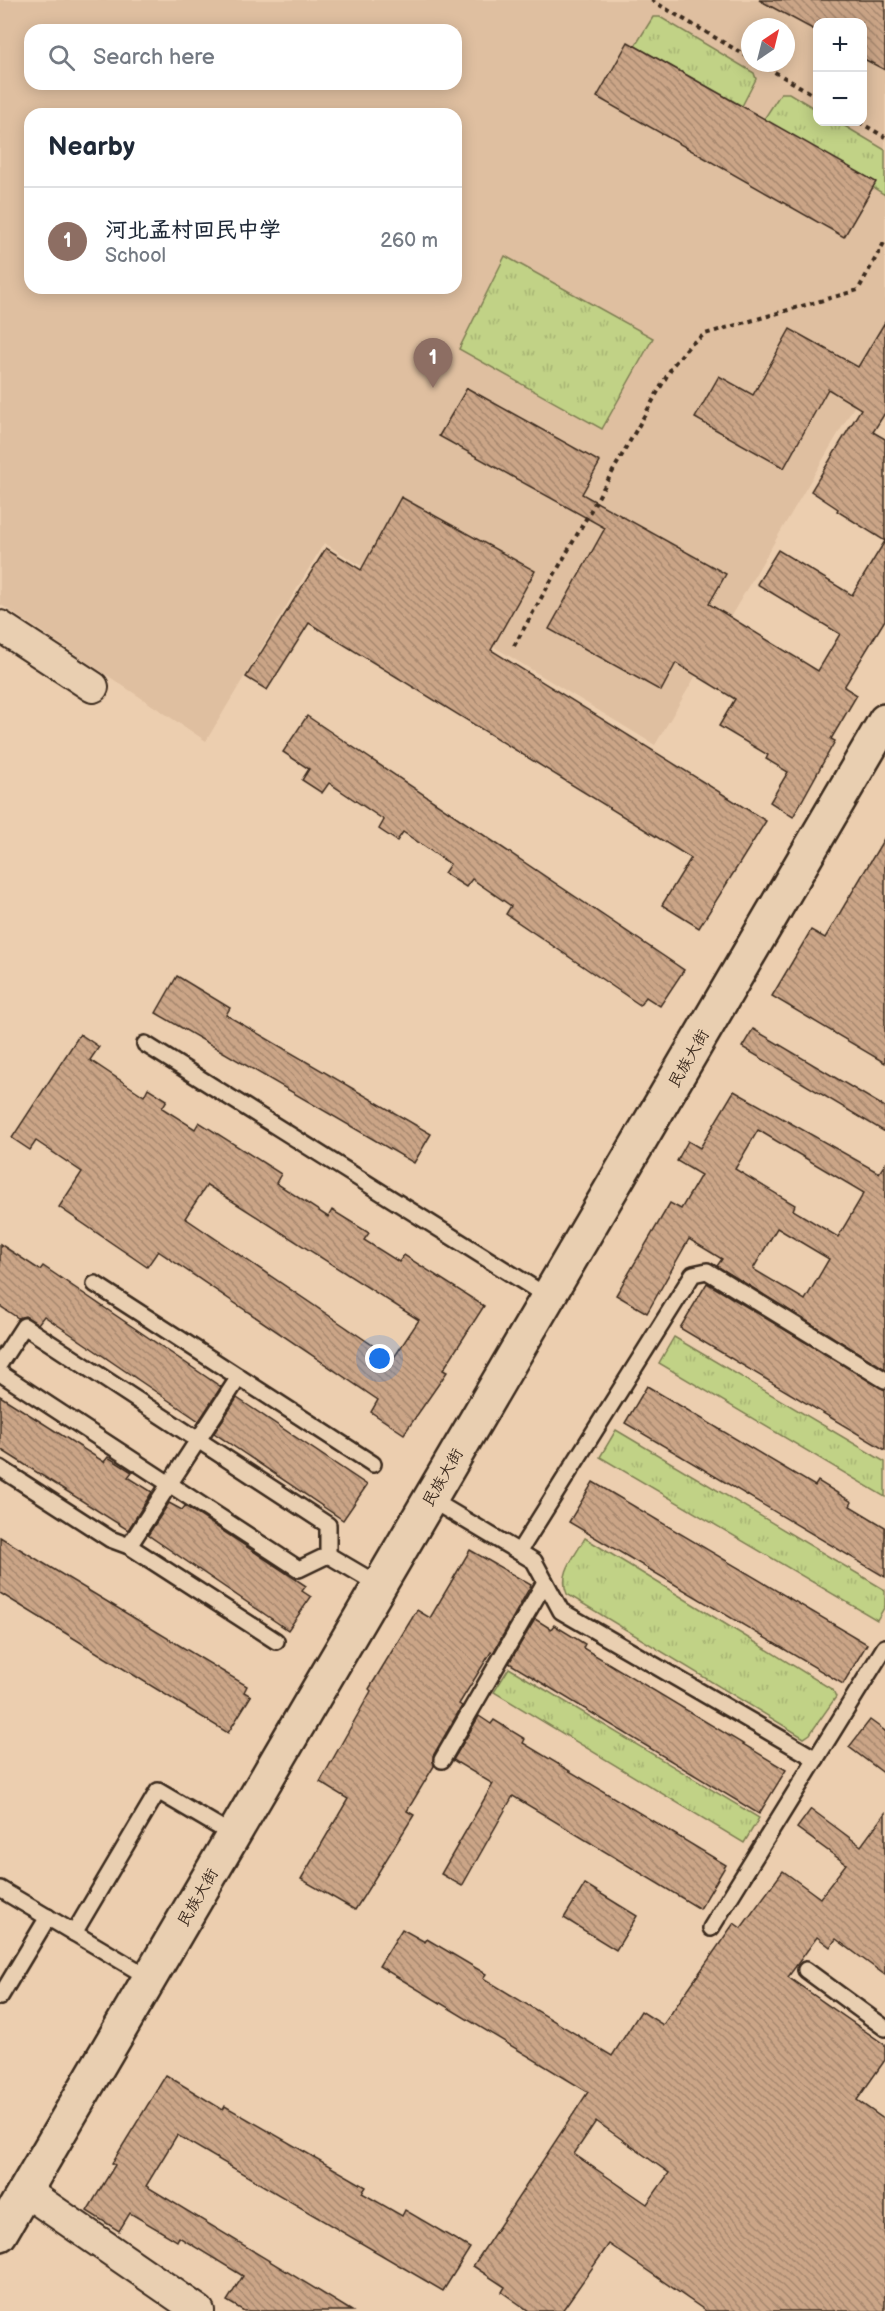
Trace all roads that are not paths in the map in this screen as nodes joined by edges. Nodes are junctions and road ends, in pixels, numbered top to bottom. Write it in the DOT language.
graph roads {
  1 [pos="0,626"];
  2 [pos="93,687"];
  3 [pos="885,721"];
  4 [pos="145,1044"];
  5 [pos="95,1284"];
  6 [pos="548,1297"];
  7 [pos="0,1363"];
  8 [pos="0,1373"];
  9 [pos="239,1377"];
  10 [pos="885,1380"];
  11 [pos="198,1440"];
  12 [pos="373,1464"];
  13 [pos="0,1468"];
  14 [pos="170,1484"];
  15 [pos="430,1499"];
  16 [pos="129,1546"];
  17 [pos="520,1550"];
  18 [pos="328,1555"];
  19 [pos="545,1582"];
  20 [pos="379,1585"];
  21 [pos="276,1641"];
  22 [pos="885,1647"];
  23 [pos="816,1759"];
  24 [pos="442,1760"];
  25 [pos="233,1836"];
  26 [pos="0,1889"];
  27 [pos="48,1917"];
  28 [pos="711,1928"];
  29 [pos="74,1933"];
  30 [pos="806,1970"];
  31 [pos="150,1978"];
  32 [pos="0,1997"];
  33 [pos="885,2028"];
  34 [pos="25,2191"];
  35 [pos="0,2234"];
  36 [pos="199,2311"];
  1 -- 2 [label="street"];
  3 -- 6 [label="main road, 民族大街"];
  4 -- 6 [label="lane"];
  5 -- 9 [label="lane"];
  6 -- 15 [label="main road, 民族大街"];
  7 -- 11 [label="lane"];
  8 -- 14 [label="lane"];
  9 -- 11 [label="lane"];
  9 -- 12 [label="lane"];
  10 -- 17 [label="lane"];
  11 -- 14 [label="lane"];
  11 -- 18 [label="lane"];
  13 -- 16 [label="lane"];
  14 -- 16 [label="lane"];
  14 -- 18 [label="lane"];
  15 -- 17 [label="lane"];
  15 -- 20 [label="main road, 民族大街"];
  16 -- 21 [label="lane"];
  17 -- 19 [label="lane"];
  18 -- 20 [label="lane"];
  19 -- 23 [label="lane"];
  19 -- 24 [label="lane"];
  20 -- 25 [label="main road, 民族大街"];
  22 -- 23 [label="lane"];
  23 -- 28 [label="lane"];
  25 -- 29 [label="lane"];
  25 -- 31 [label="main road, 民族大街"];
  26 -- 27 [label="lane"];
  27 -- 29 [label="lane"];
  27 -- 32 [label="lane"];
  29 -- 31 [label="lane"];
  30 -- 33 [label="lane"];
  31 -- 34 [label="main road, 民族大街"];
  34 -- 35 [label="main road, 民族大街"];
  34 -- 36 [label="street"];
}
